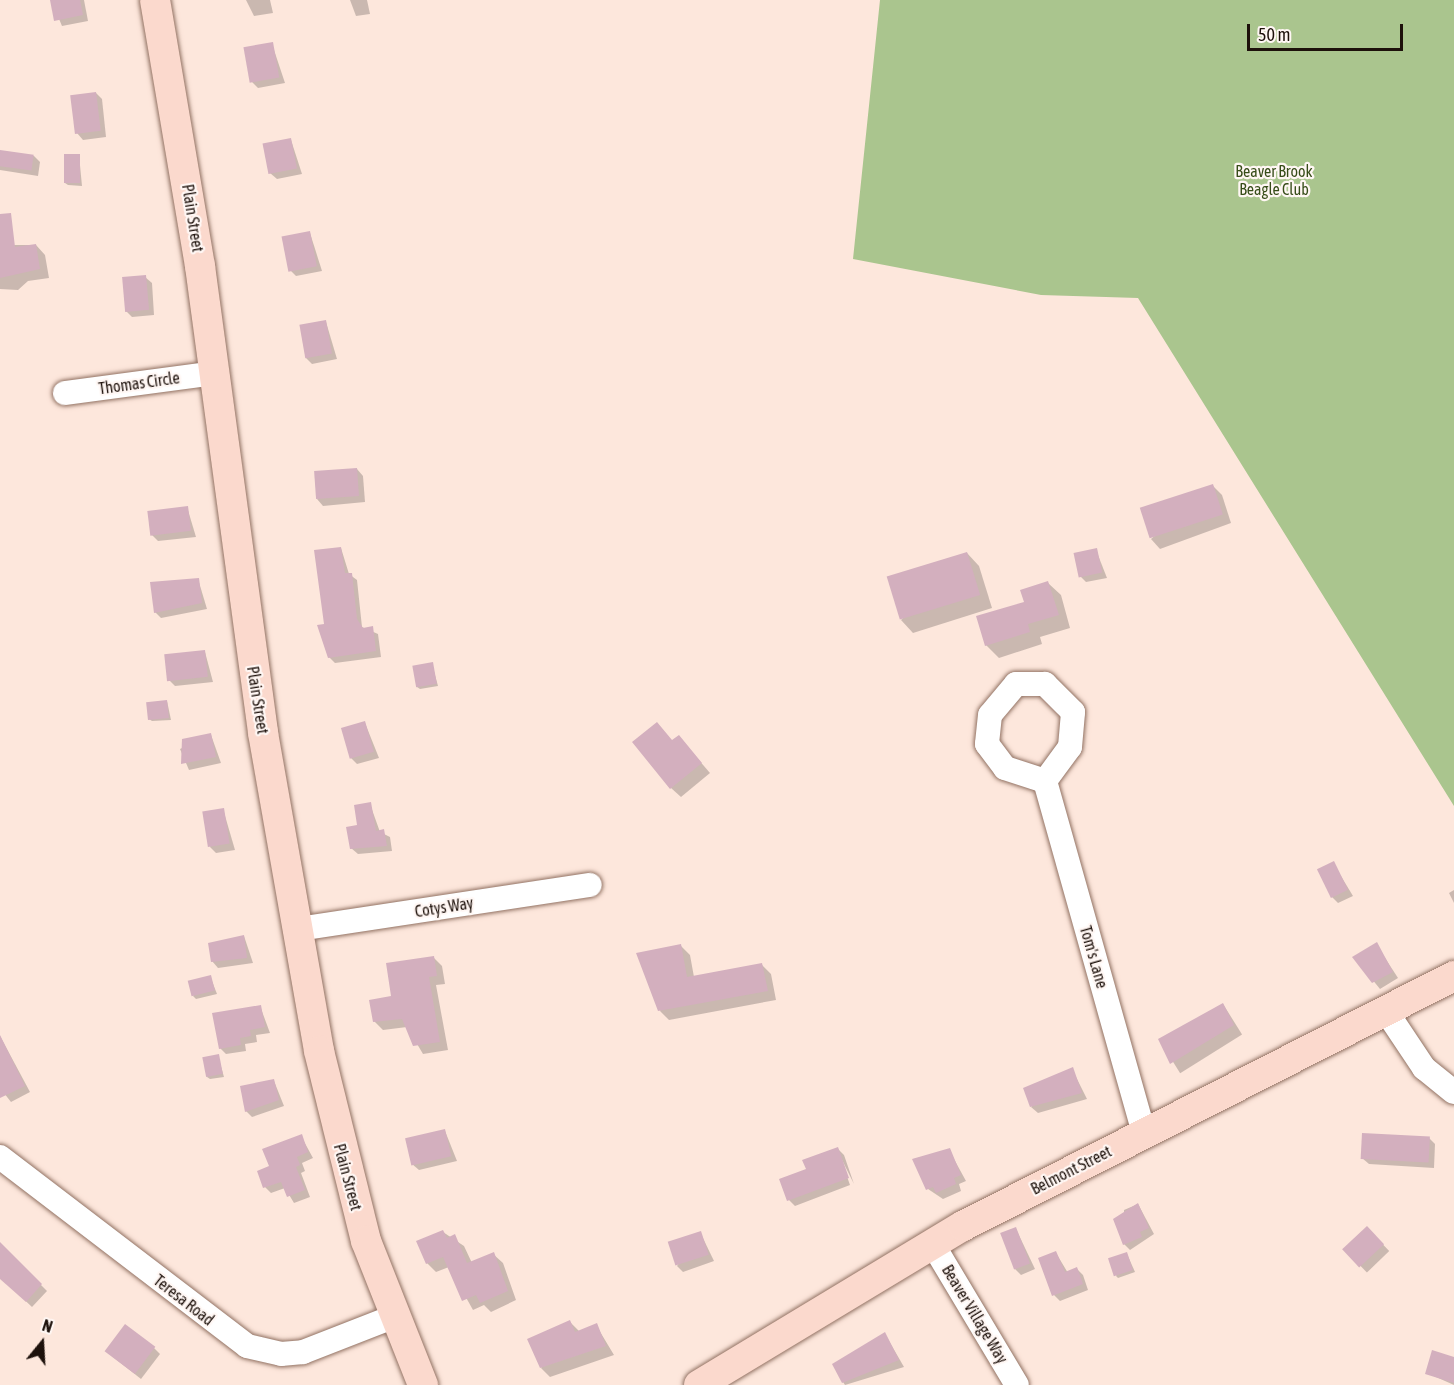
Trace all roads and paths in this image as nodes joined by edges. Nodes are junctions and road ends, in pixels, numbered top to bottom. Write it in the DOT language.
graph roads {
  1 [pos="155,0"];
  2 [pos="214,373"];
  3 [pos="65,393"];
  4 [pos="1045,781"];
  5 [pos="590,885"];
  6 [pos="298,929"];
  7 [pos="1454,976"];
  8 [pos="1386,1011"];
  9 [pos="1454,1092"];
  10 [pos="1144,1132"];
  11 [pos="0,1157"];
  12 [pos="932,1243"];
  13 [pos="393,1317"];
  14 [pos="423,1385"];
  15 [pos="699,1385"];
  16 [pos="1017,1385"];
  1 -- 2 [label="main road, Plain Street"];
  2 -- 3 [label="street, Thomas Circle"];
  2 -- 6 [label="main road, Plain Street"];
  4 -- 10 [label="street, Tom's Lane"];
  5 -- 6 [label="street, Cotys Way"];
  6 -- 13 [label="main road, Plain Street"];
  7 -- 8 [label="main road, Belmont Street"];
  8 -- 9 [label="street"];
  8 -- 10 [label="main road, Belmont Street"];
  10 -- 12 [label="main road, Belmont Street"];
  11 -- 13 [label="street, Teresa Road"];
  12 -- 15 [label="main road, Belmont Street"];
  12 -- 16 [label="street, Beaver Village Way"];
  13 -- 14 [label="main road, Plain Street"];
}
